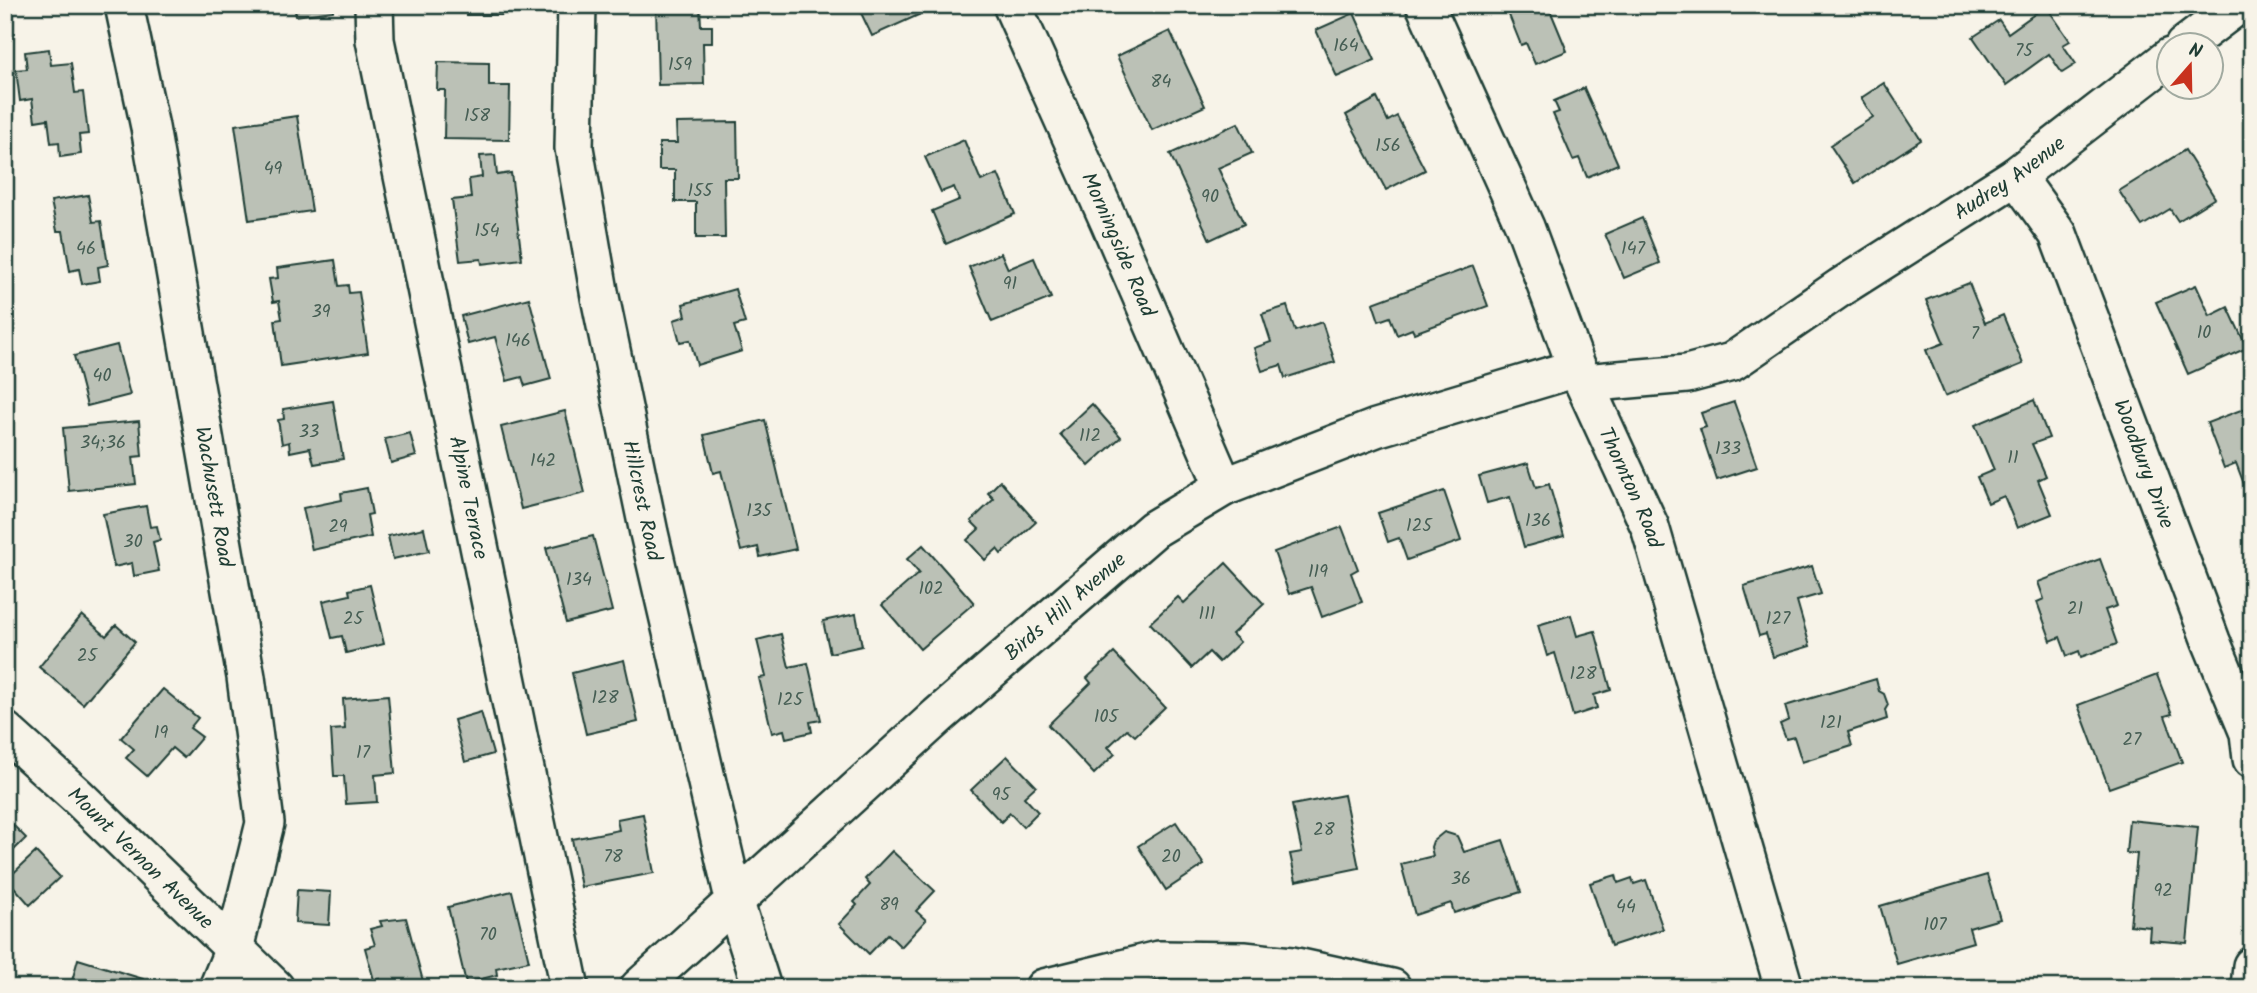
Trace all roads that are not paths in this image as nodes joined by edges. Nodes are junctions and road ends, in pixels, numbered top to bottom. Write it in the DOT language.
graph roads {
  1 [pos="124,5"];
  2 [pos="374,5"];
  3 [pos="577,5"];
  4 [pos="1012,5"];
  5 [pos="1425,5"];
  6 [pos="2238,5"];
  7 [pos="2202,32"];
  8 [pos="2156,67"];
  9 [pos="2016,176"];
  10 [pos="1581,375"];
  11 [pos="1223,487"];
  12 [pos="5,731"];
  13 [pos="2252,759"];
  14 [pos="735,903"];
  15 [pos="234,949"];
  16 [pos="2252,966"];
  17 [pos="1161,974"];
  18 [pos="218,988"];
  19 [pos="275,988"];
  20 [pos="570,988"];
  21 [pos="639,988"];
  22 [pos="762,988"];
  23 [pos="1044,988"];
  24 [pos="1392,988"];
  25 [pos="1784,988"];
  26 [pos="2250,988"];
  1 -- 15 [label="street, Wachusett Road"];
  2 -- 20 [label="street, Alpine Terrace"];
  3 -- 14 [label="street, Hillcrest Road"];
  4 -- 11 [label="street, Morningside Road"];
  5 -- 10 [label="street, Thornton Road"];
  6 -- 7 [label="street"];
  8 -- 9 [label="street, Audrey Avenue"];
  9 -- 10 [label="street, Audrey Avenue"];
  9 -- 13 [label="street, Woodbury Drive"];
  10 -- 11 [label="street, Birds Hill Avenue"];
  10 -- 25 [label="street, Thornton Road"];
  11 -- 14 [label="street, Birds Hill Avenue"];
  12 -- 15 [label="street, Mount Vernon Avenue"];
  14 -- 21 [label="street, Birds Hill Avenue"];
  14 -- 22 [label="street, Hillcrest Road"];
  15 -- 18 [label="street, Wachusett Road"];
  15 -- 19 [label="street, Mount Vernon Avenue"];
  16 -- 26 [label="street"];
  17 -- 23 [label="street"];
  17 -- 24 [label="street"];
}
